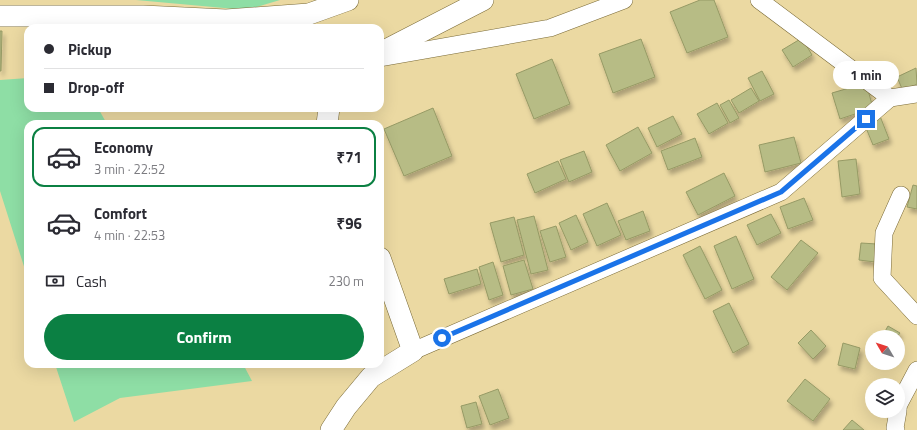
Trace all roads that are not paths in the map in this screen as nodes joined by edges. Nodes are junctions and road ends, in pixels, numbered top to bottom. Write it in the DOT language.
graph roads {
  1 [pos="348,0"];
  2 [pos="484,0"];
  3 [pos="624,0"];
  4 [pos="758,0"];
  5 [pos="0,16"];
  6 [pos="384,51"];
  7 [pos="384,57"];
  8 [pos="917,94"];
  9 [pos="890,98"];
  10 [pos="902,195"];
  11 [pos="384,269"];
  12 [pos="917,316"];
  13 [pos="413,351"];
  14 [pos="917,370"];
  15 [pos="905,393"];
  16 [pos="897,418"];
  17 [pos="331,430"];
  18 [pos="896,430"];
  1 -- 5 [label="street"];
  2 -- 6 [label="street"];
  3 -- 7 [label="street"];
  4 -- 9 [label="street"];
  8 -- 9 [label="street"];
  9 -- 13 [label="street"];
  10 -- 12 [label="street"];
  11 -- 13 [label="street"];
  13 -- 17 [label="street"];
  14 -- 15 [label="street"];
  16 -- 18 [label="street"];
}
